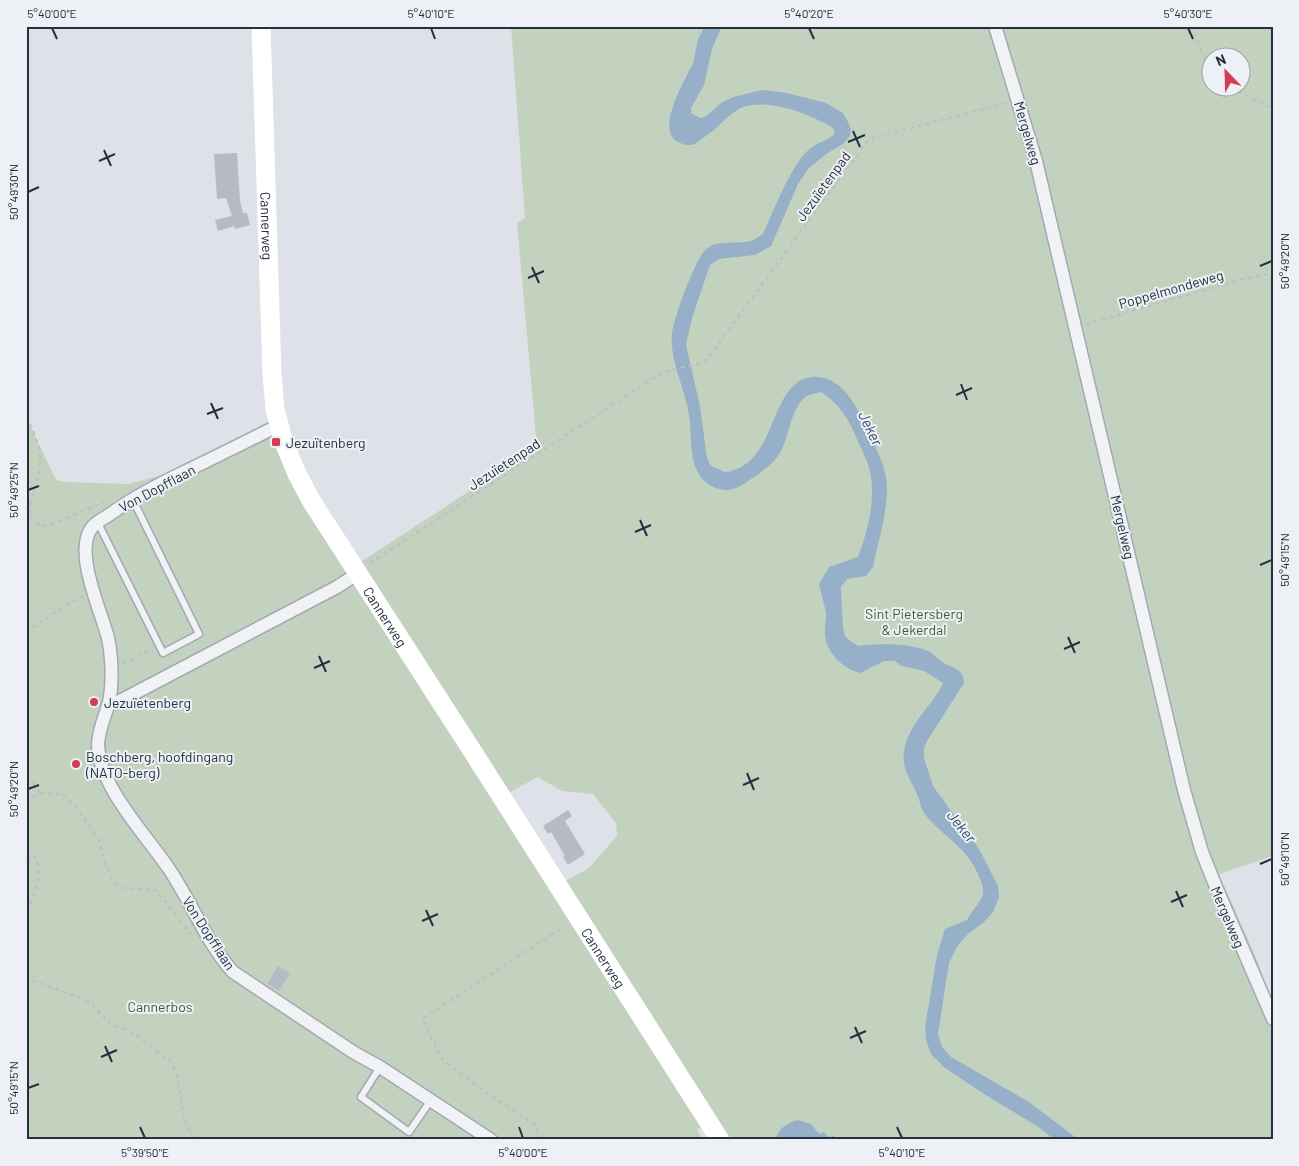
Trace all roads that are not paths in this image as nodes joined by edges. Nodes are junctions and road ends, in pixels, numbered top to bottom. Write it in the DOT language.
graph roads {
  1 [pos="261,26"];
  2 [pos="995,26"];
  3 [pos="279,426"];
  4 [pos="132,498"];
  5 [pos="98,523"];
  6 [pos="357,574"];
  7 [pos="109,703"];
  8 [pos="1273,1019"];
  9 [pos="380,1067"];
  10 [pos="431,1100"];
  11 [pos="491,1140"];
  12 [pos="720,1140"];
  1 -- 3 [label="main road, Cannerweg"];
  2 -- 8 [label="street, Mergelweg"];
  3 -- 4 [label="street, Von Dopfflaan"];
  3 -- 6 [label="main road, Cannerweg"];
  4 -- 5 [label="street, Von Dopfflaan"];
  4 -- 5 [label="lane"];
  5 -- 7 [label="street, Von Dopfflaan"];
  6 -- 7 [label="street"];
  6 -- 12 [label="main road, Cannerweg"];
  7 -- 9 [label="street, Von Dopfflaan"];
  9 -- 10 [label="street, Von Dopfflaan"];
  9 -- 10 [label="lane"];
  10 -- 11 [label="street, Von Dopfflaan"];
}
